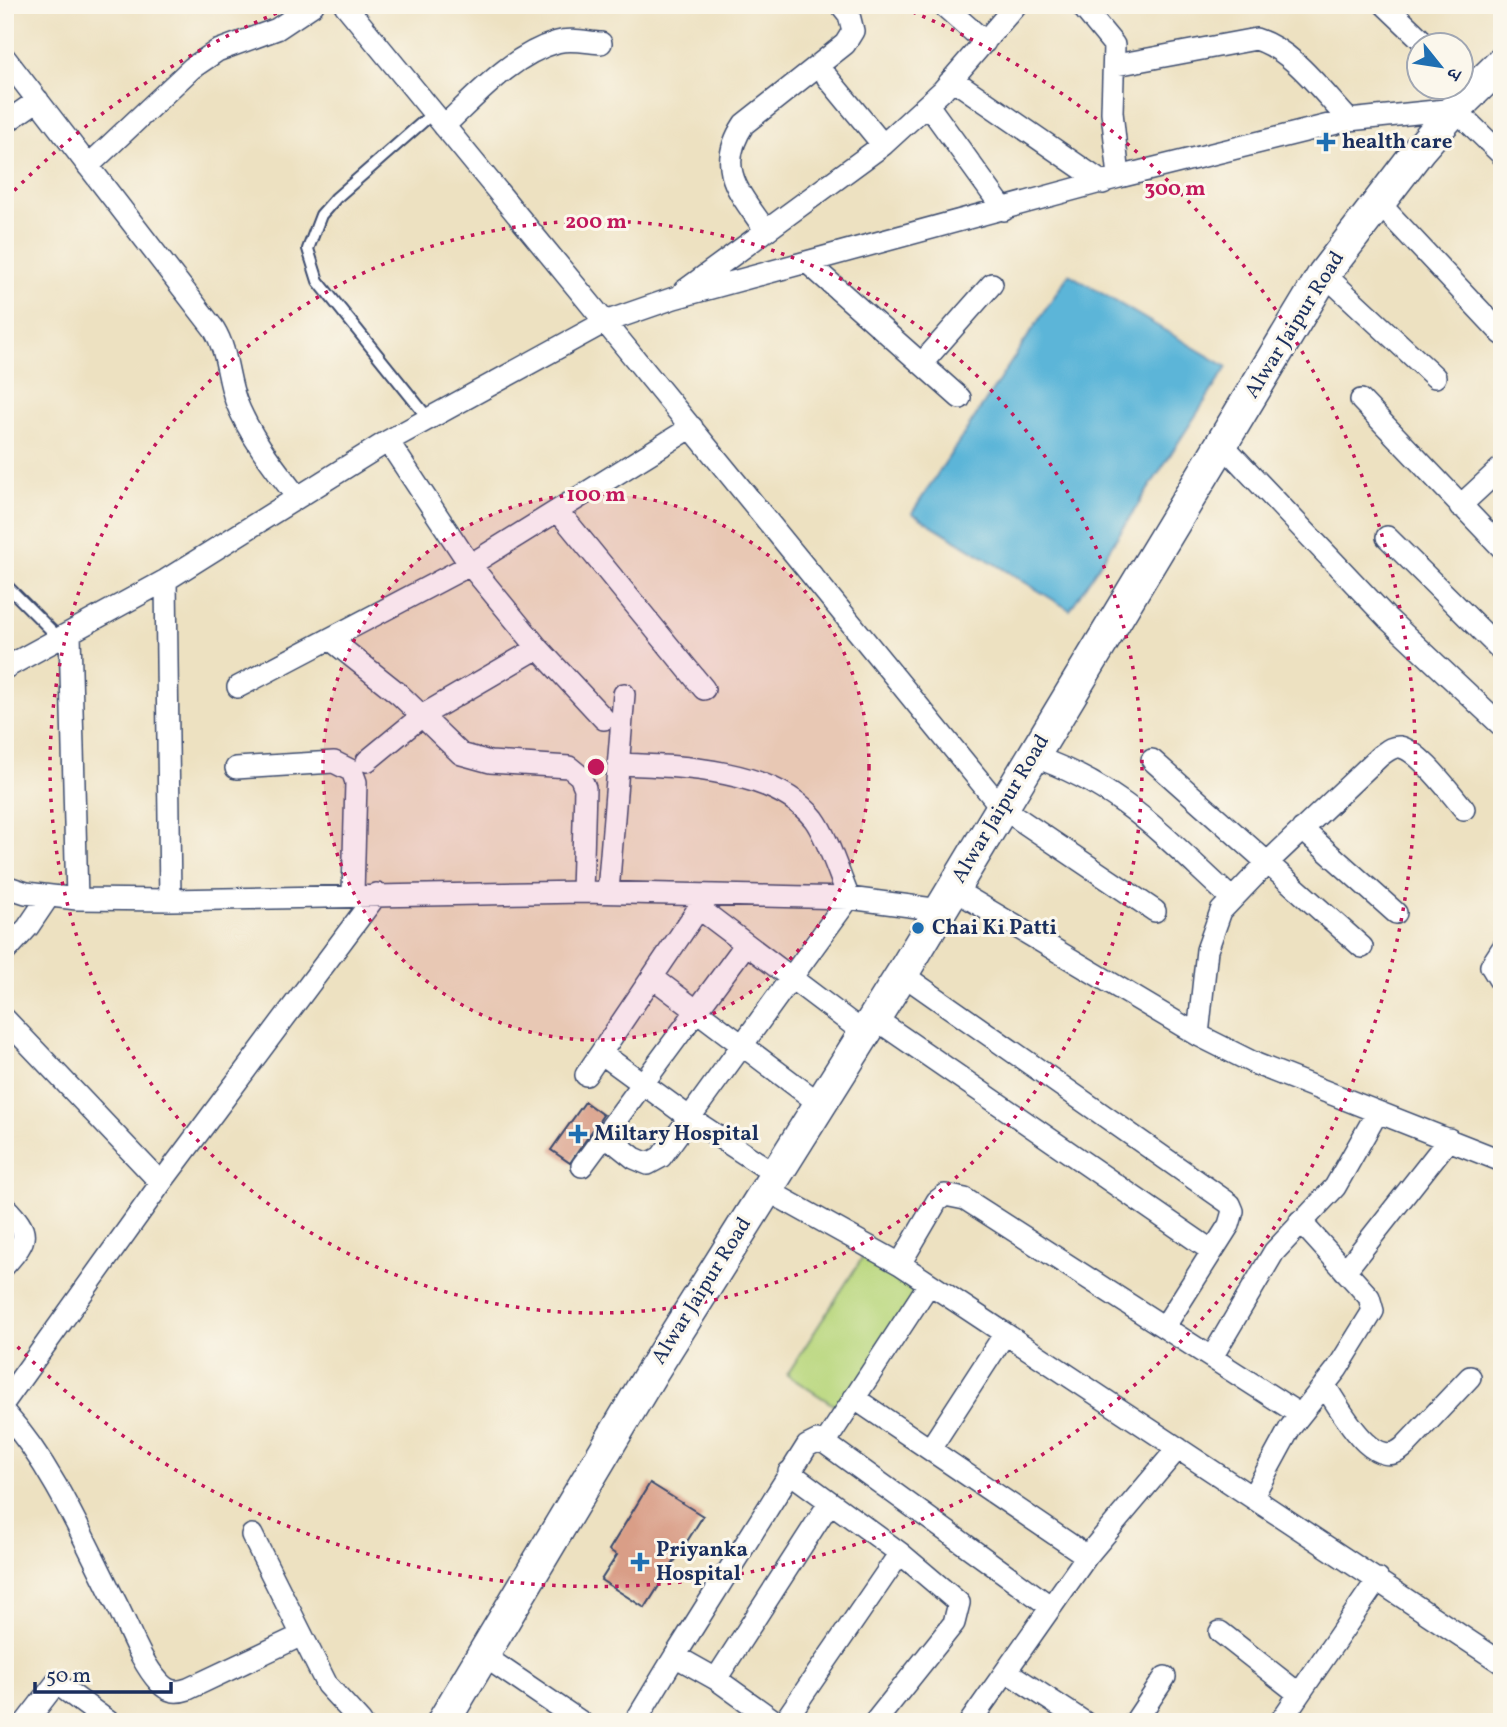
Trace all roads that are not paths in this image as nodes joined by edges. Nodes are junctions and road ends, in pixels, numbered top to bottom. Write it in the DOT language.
graph roads {
  1 [pos="313,5"];
  2 [pos="345,5"];
  3 [pos="841,5"];
  4 [pos="943,5"];
  5 [pos="1016,5"];
  6 [pos="1081,5"];
  7 [pos="1385,5"];
  8 [pos="1413,32"];
  9 [pos="985,42"];
  10 [pos="601,43"];
  11 [pos="5,58"];
  12 [pos="1502,63"];
  13 [pos="1115,65"];
  14 [pos="827,76"];
  15 [pos="952,79"];
  16 [pos="1476,82"];
  17 [pos="38,100"];
  18 [pos="1422,102"];
  19 [pos="1455,102"];
  20 [pos="1469,102"];
  21 [pos="928,105"];
  22 [pos="439,119"];
  23 [pos="1349,120"];
  24 [pos="5,123"];
  25 [pos="883,145"];
  26 [pos="1502,155"];
  27 [pos="88,166"];
  28 [pos="1111,180"];
  29 [pos="1378,202"];
  30 [pos="1004,210"];
  31 [pos="766,231"];
  32 [pos="808,263"];
  33 [pos="1324,274"];
  34 [pos="992,284"];
  35 [pos="674,298"];
  36 [pos="605,322"];
  37 [pos="1502,334"];
  38 [pos="923,362"];
  39 [pos="1435,377"];
  40 [pos="960,398"];
  41 [pos="1361,400"];
  42 [pos="428,418"];
  43 [pos="692,427"];
  44 [pos="388,441"];
  45 [pos="1222,444"];
  46 [pos="1502,467"];
  47 [pos="297,497"];
  48 [pos="1460,506"];
  49 [pos="559,512"];
  50 [pos="1387,537"];
  51 [pos="1502,548"];
  52 [pos="470,565"];
  53 [pos="166,580"];
  54 [pos="5,584"];
  55 [pos="65,637"];
  56 [pos="330,639"];
  57 [pos="538,648"];
  58 [pos="1502,651"];
  59 [pos="5,668"];
  60 [pos="238,687"];
  61 [pos="704,689"];
  62 [pos="624,694"];
  63 [pos="423,715"];
  64 [pos="604,719"];
  65 [pos="1502,726"];
  66 [pos="1032,756"];
  67 [pos="1152,760"];
  68 [pos="367,761"];
  69 [pos="618,764"];
  70 [pos="236,768"];
  71 [pos="1001,807"];
  72 [pos="1464,809"];
  73 [pos="1302,829"];
  74 [pos="1266,864"];
  75 [pos="5,886"];
  76 [pos="582,891"];
  77 [pos="608,892"];
  78 [pos="352,894"];
  79 [pos="377,894"];
  80 [pos="48,896"];
  81 [pos="849,898"];
  82 [pos="1231,898"];
  83 [pos="77,899"];
  84 [pos="170,900"];
  85 [pos="947,900"];
  86 [pos="704,902"];
  87 [pos="1156,911"];
  88 [pos="1396,913"];
  89 [pos="746,944"];
  90 [pos="1362,947"];
  91 [pos="1502,949"];
  92 [pos="5,952"];
  93 [pos="902,974"];
  94 [pos="652,977"];
  95 [pos="792,978"];
  96 [pos="1502,984"];
  97 [pos="697,1010"];
  98 [pos="5,1018"];
  99 [pos="869,1025"];
  100 [pos="1198,1035"];
  101 [pos="744,1045"];
  102 [pos="601,1053"];
  103 [pos="586,1075"];
  104 [pos="642,1084"];
  105 [pos="820,1104"];
  106 [pos="1377,1113"];
  107 [pos="690,1118"];
  108 [pos="605,1135"];
  109 [pos="1449,1139"];
  110 [pos="1502,1161"];
  111 [pos="582,1166"];
  112 [pos="770,1182"];
  113 [pos="161,1183"];
  114 [pos="5,1207"];
  115 [pos="1300,1221"];
  116 [pos="1212,1251"];
  117 [pos="900,1264"];
  118 [pos="5,1265"];
  119 [pos="1345,1271"];
  120 [pos="929,1284"];
  121 [pos="1165,1326"];
  122 [pos="1004,1335"];
  123 [pos="1212,1357"];
  124 [pos="1470,1377"];
  125 [pos="1324,1385"];
  126 [pos="854,1398"];
  127 [pos="5,1401"];
  128 [pos="5,1413"];
  129 [pos="1299,1414"];
  130 [pos="825,1443"];
  131 [pos="1178,1448"];
  132 [pos="930,1449"];
  133 [pos="789,1472"];
  134 [pos="1253,1496"];
  135 [pos="830,1502"];
  136 [pos="252,1535"];
  137 [pos="900,1553"];
  138 [pos="1087,1556"];
  139 [pos="1378,1579"];
  140 [pos="1051,1607"];
  141 [pos="1220,1632"];
  142 [pos="302,1635"];
  143 [pos="484,1656"];
  144 [pos="675,1656"];
  145 [pos="1502,1663"];
  146 [pos="1006,1671"];
  147 [pos="1165,1676"];
  148 [pos="716,1679"];
  149 [pos="1299,1694"];
  150 [pos="449,1719"];
  151 [pos="26,1722"];
  152 [pos="108,1722"];
  153 [pos="361,1722"];
  154 [pos="581,1722"];
  155 [pos="635,1722"];
  156 [pos="776,1722"];
  157 [pos="784,1722"];
  158 [pos="875,1722"];
  159 [pos="970,1722"];
  160 [pos="1084,1722"];
  161 [pos="1135,1722"];
  162 [pos="1280,1722"];
  1 -- 27 [label="street"];
  2 -- 22 [label="street"];
  3 -- 31 [label="street"];
  4 -- 9 [label="street"];
  5 -- 9 [label="street"];
  6 -- 13 [label="street"];
  7 -- 8 [label="street"];
  9 -- 15 [label="street"];
  10 -- 22 [label="street"];
  11 -- 17 [label="street"];
  12 -- 16 [label="main road, Alwar Jaipur Road"];
  13 -- 23 [label="street"];
  13 -- 28 [label="street"];
  14 -- 25 [label="street"];
  15 -- 21 [label="street"];
  15 -- 28 [label="street"];
  17 -- 24 [label="street"];
  17 -- 27 [label="street"];
  18 -- 23 [label="street"];
  19 -- 29 [label="main road, Alwar Jaipur Road"];
  20 -- 26 [label="street"];
  21 -- 25 [label="street"];
  21 -- 30 [label="street"];
  22 -- 36 [label="street"];
  22 -- 42 [label="lane"];
  23 -- 28 [label="street"];
  25 -- 31 [label="street"];
  27 -- 47 [label="street"];
  28 -- 30 [label="street"];
  29 -- 33 [label="main road, Alwar Jaipur Road"];
  29 -- 37 [label="street"];
  30 -- 32 [label="street"];
  31 -- 35 [label="street"];
  32 -- 35 [label="street"];
  32 -- 38 [label="street"];
  33 -- 39 [label="street"];
  33 -- 45 [label="main road, Alwar Jaipur Road"];
  34 -- 38 [label="street"];
  35 -- 36 [label="street"];
  36 -- 42 [label="street"];
  36 -- 43 [label="street"];
  38 -- 40 [label="street"];
  41 -- 48 [label="street"];
  42 -- 44 [label="street"];
  43 -- 49 [label="street"];
  43 -- 71 [label="street"];
  44 -- 47 [label="street"];
  44 -- 52 [label="street"];
  45 -- 65 [label="street"];
  45 -- 66 [label="main road, Alwar Jaipur Road"];
  46 -- 48 [label="street"];
  47 -- 53 [label="street"];
  48 -- 51 [label="street"];
  49 -- 52 [label="street"];
  49 -- 61 [label="street"];
  50 -- 58 [label="street"];
  52 -- 56 [label="street"];
  52 -- 57 [label="street"];
  53 -- 55 [label="street"];
  53 -- 84 [label="street"];
  54 -- 55 [label="lane"];
  55 -- 59 [label="street"];
  55 -- 83 [label="street"];
  56 -- 60 [label="street"];
  56 -- 63 [label="street"];
  57 -- 63 [label="street"];
  57 -- 64 [label="street"];
  62 -- 69 [label="street"];
  63 -- 68 [label="street"];
  63 -- 76 [label="street"];
  66 -- 71 [label="main road, Alwar Jaipur Road"];
  66 -- 82 [label="street"];
  67 -- 74 [label="street"];
  69 -- 77 [label="street"];
  69 -- 81 [label="street"];
  70 -- 78 [label="street"];
  71 -- 85 [label="main road, Alwar Jaipur Road"];
  71 -- 87 [label="street"];
  72 -- 73 [label="street"];
  73 -- 74 [label="street"];
  73 -- 88 [label="street"];
  74 -- 82 [label="street"];
  74 -- 90 [label="street"];
  75 -- 80 [label="street"];
  76 -- 77 [label="street"];
  76 -- 79 [label="street"];
  77 -- 86 [label="street"];
  78 -- 79 [label="street"];
  78 -- 84 [label="street"];
  79 -- 113 [label="street"];
  80 -- 83 [label="street"];
  80 -- 92 [label="street"];
  81 -- 85 [label="street"];
  81 -- 86 [label="street"];
  81 -- 95 [label="street"];
  82 -- 100 [label="street"];
  83 -- 84 [label="street"];
  85 -- 93 [label="main road, Alwar Jaipur Road"];
  85 -- 100 [label="street"];
  86 -- 89 [label="street"];
  86 -- 94 [label="street"];
  89 -- 95 [label="street"];
  89 -- 97 [label="street"];
  91 -- 96 [label="street"];
  93 -- 99 [label="main road, Alwar Jaipur Road"];
  93 -- 116 [label="street"];
  94 -- 97 [label="street"];
  94 -- 102 [label="street"];
  95 -- 99 [label="street"];
  95 -- 101 [label="street"];
  97 -- 101 [label="street"];
  97 -- 104 [label="street"];
  98 -- 113 [label="street"];
  99 -- 105 [label="main road, Alwar Jaipur Road"];
  99 -- 116 [label="street"];
  100 -- 106 [label="street"];
  101 -- 105 [label="street"];
  101 -- 107 [label="street"];
  102 -- 103 [label="street"];
  102 -- 104 [label="street"];
  104 -- 107 [label="street"];
  104 -- 108 [label="street"];
  105 -- 112 [label="main road, Alwar Jaipur Road"];
  106 -- 109 [label="street"];
  106 -- 115 [label="street"];
  107 -- 108 [label="street"];
  107 -- 112 [label="street"];
  108 -- 111 [label="street"];
  109 -- 110 [label="street"];
  109 -- 119 [label="street"];
  112 -- 117 [label="street"];
  112 -- 143 [label="main road, Alwar Jaipur Road"];
  113 -- 127 [label="street"];
  114 -- 118 [label="street"];
  115 -- 119 [label="street"];
  115 -- 123 [label="street"];
  116 -- 121 [label="street"];
  117 -- 120 [label="street"];
  117 -- 121 [label="street"];
  119 -- 125 [label="street"];
  120 -- 122 [label="street"];
  120 -- 126 [label="street"];
  121 -- 123 [label="street"];
  122 -- 131 [label="street"];
  122 -- 132 [label="street"];
  123 -- 129 [label="street"];
  124 -- 125 [label="street"];
  125 -- 129 [label="street"];
  126 -- 130 [label="street"];
  126 -- 132 [label="street"];
  128 -- 142 [label="street"];
  129 -- 134 [label="street"];
  130 -- 133 [label="street"];
  130 -- 140 [label="street"];
  131 -- 134 [label="street"];
  131 -- 138 [label="street"];
  132 -- 138 [label="street"];
  133 -- 135 [label="street"];
  133 -- 144 [label="street"];
  134 -- 139 [label="street"];
  135 -- 137 [label="street"];
  135 -- 148 [label="street"];
  136 -- 142 [label="street"];
  137 -- 157 [label="street"];
  137 -- 158 [label="street"];
  138 -- 140 [label="street"];
  139 -- 145 [label="street"];
  139 -- 149 [label="street"];
  140 -- 146 [label="street"];
  141 -- 149 [label="street"];
  142 -- 153 [label="street"];
  143 -- 150 [label="main road, Alwar Jaipur Road"];
  143 -- 154 [label="street"];
  144 -- 148 [label="street"];
  144 -- 155 [label="street"];
  146 -- 159 [label="street"];
  146 -- 160 [label="street"];
  147 -- 161 [label="street"];
  148 -- 156 [label="street"];
  149 -- 162 [label="street"];
  151 -- 152 [label="street"];
}
